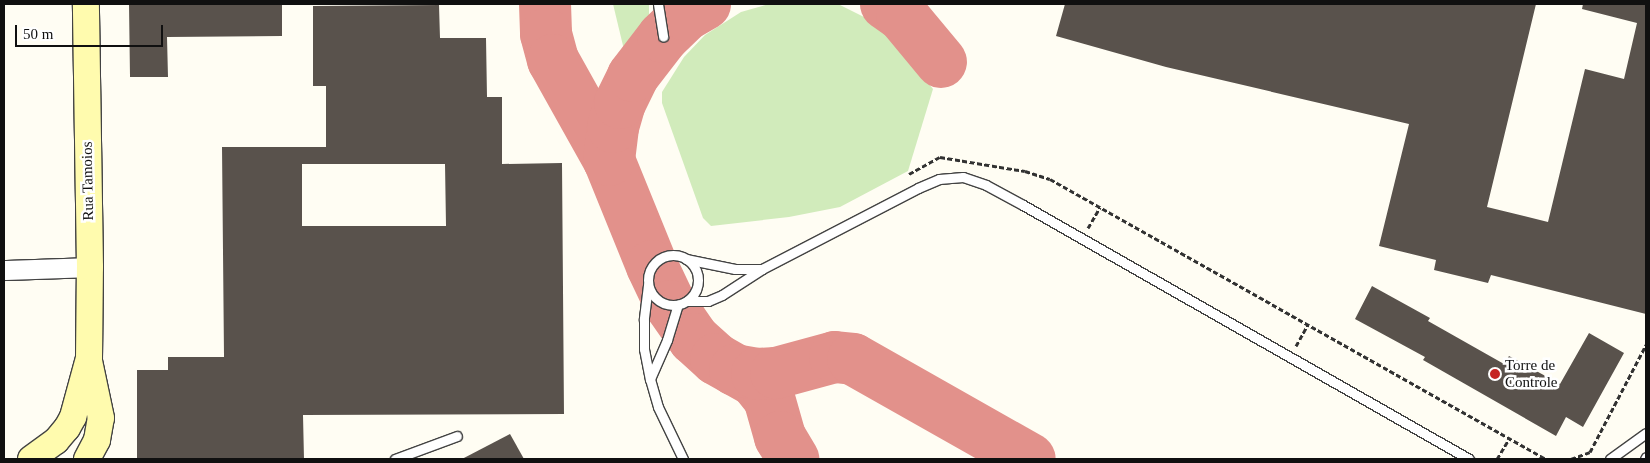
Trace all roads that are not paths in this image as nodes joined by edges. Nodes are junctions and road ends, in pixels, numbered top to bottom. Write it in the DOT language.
graph roads {
  1 [pos="86,4"];
  2 [pos="658,4"];
  3 [pos="663,37"];
  4 [pos="686,259"];
  5 [pos="90,267"];
  6 [pos="762,269"];
  7 [pos="4,270"];
  8 [pos="648,286"];
  9 [pos="687,301"];
  10 [pos="678,305"];
  11 [pos="89,358"];
  12 [pos="650,379"];
  13 [pos="67,428"];
  14 [pos="1646,433"];
  15 [pos="458,436"];
  16 [pos="33,458"];
  17 [pos="83,459"];
  18 [pos="87,459"];
  19 [pos="395,459"];
  20 [pos="683,459"];
  21 [pos="1469,459"];
  22 [pos="1610,459"];
  1 -- 5 [label="main road, Rua Tamoios"];
  2 -- 3 [label="lane"];
  4 -- 6 [label="lane"];
  4 -- 8 [label="lane"];
  4 -- 9 [label="lane"];
  5 -- 7 [label="street"];
  5 -- 11 [label="main road, Rua Tamoios"];
  6 -- 9 [label="lane"];
  6 -- 21 [label="lane"];
  8 -- 10 [label="lane"];
  8 -- 12 [label="lane"];
  9 -- 10 [label="lane"];
  10 -- 12 [label="lane"];
  11 -- 13 [label="main road, Rua Tamoios"];
  11 -- 18 [label="main road, Rua Tamoios"];
  12 -- 20 [label="lane"];
  13 -- 16 [label="main road, Rua Tamoios"];
  13 -- 17 [label="main road"];
  14 -- 22 [label="lane"];
  15 -- 19 [label="lane"];
}
